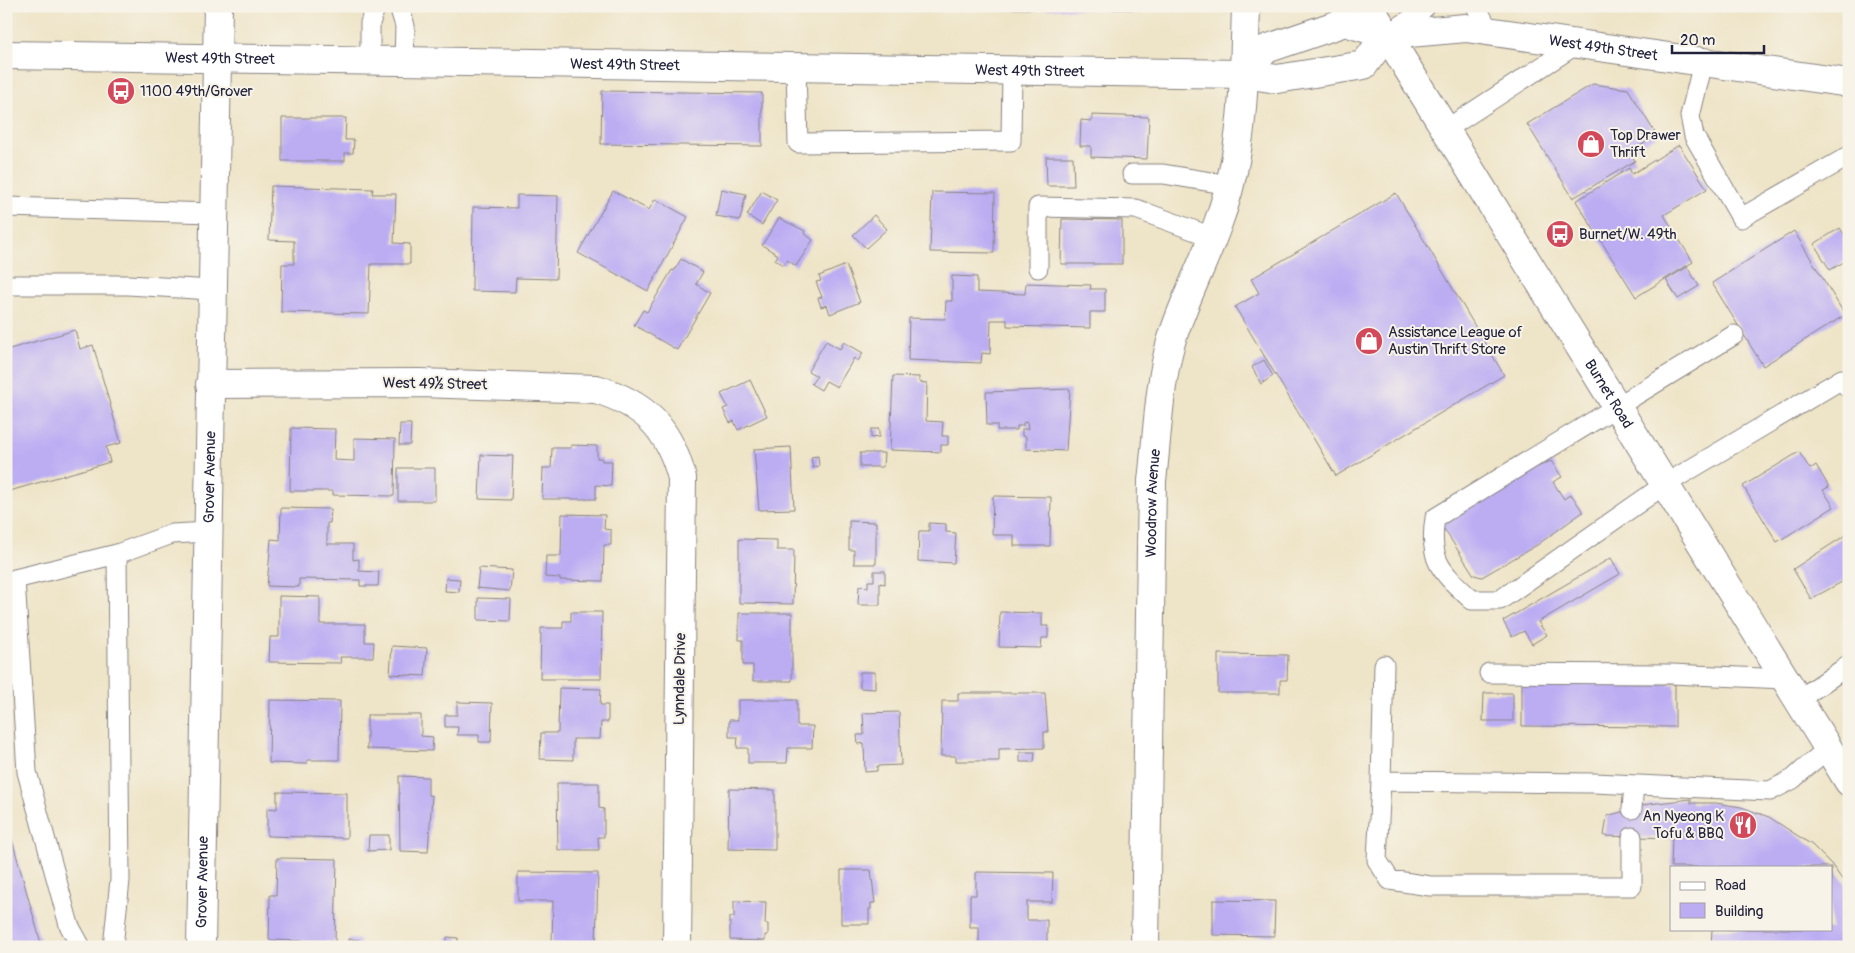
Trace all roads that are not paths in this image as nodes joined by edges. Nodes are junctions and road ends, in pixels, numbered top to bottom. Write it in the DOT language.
graph roads {
  1 [pos="218,6"];
  2 [pos="376,6"];
  3 [pos="399,6"];
  4 [pos="1246,6"];
  5 [pos="1370,6"];
  6 [pos="1426,6"];
  7 [pos="1476,6"];
  8 [pos="1489,31"];
  9 [pos="1386,36"];
  10 [pos="1577,44"];
  11 [pos="6,55"];
  12 [pos="216,58"];
  13 [pos="370,61"];
  14 [pos="404,62"];
  15 [pos="1704,63"];
  16 [pos="796,68"];
  17 [pos="1012,71"];
  18 [pos="1244,74"];
  19 [pos="1849,83"];
  20 [pos="1445,130"];
  21 [pos="1849,156"];
  22 [pos="1132,174"];
  23 [pos="1230,185"];
  24 [pos="6,207"];
  25 [pos="213,213"];
  26 [pos="1212,237"];
  27 [pos="1038,268"];
  28 [pos="6,285"];
  29 [pos="212,290"];
  30 [pos="1734,335"];
  31 [pos="210,384"];
  32 [pos="1845,384"];
  33 [pos="1615,407"];
  34 [pos="652,418"];
  35 [pos="1664,485"];
  36 [pos="208,532"];
  37 [pos="117,554"];
  38 [pos="1384,665"];
  39 [pos="1849,665"];
  40 [pos="1489,673"];
  41 [pos="1791,690"];
  42 [pos="1828,748"];
  43 [pos="1381,780"];
  44 [pos="1848,780"];
  45 [pos="1634,784"];
  46 [pos="1632,809"];
  47 [pos="1632,837"];
  48 [pos="82,947"];
  49 [pos="113,947"];
  50 [pos="201,947"];
  51 [pos="676,947"];
  52 [pos="1145,947"];
  1 -- 12 [label="street, Grover Avenue"];
  2 -- 13 [label="lane"];
  3 -- 14 [label="lane"];
  4 -- 18 [label="street, Woodrow Avenue"];
  5 -- 9 [label="street, Burnet Road"];
  6 -- 9 [label="lane"];
  7 -- 8 [label="lane"];
  8 -- 9 [label="street, West 49th Street"];
  8 -- 10 [label="street, West 49th Street"];
  9 -- 18 [label="street, West 49th Street"];
  9 -- 18 [label="street, West 49th Street"];
  9 -- 20 [label="street, Burnet Road"];
  10 -- 15 [label="street, West 49th Street"];
  10 -- 20 [label="lane"];
  11 -- 12 [label="street, West 49th Street"];
  12 -- 13 [label="street, West 49th Street"];
  12 -- 25 [label="street, Grover Avenue"];
  13 -- 14 [label="street, West 49th Street"];
  14 -- 16 [label="street, West 49th Street"];
  15 -- 19 [label="street, West 49th Street"];
  15 -- 21 [label="lane"];
  16 -- 17 [label="street, West 49th Street"];
  16 -- 17 [label="lane"];
  17 -- 18 [label="street, West 49th Street"];
  18 -- 23 [label="street, Woodrow Avenue"];
  20 -- 33 [label="street, Burnet Road"];
  22 -- 23 [label="lane"];
  23 -- 26 [label="street, Woodrow Avenue"];
  24 -- 25 [label="lane"];
  25 -- 29 [label="street, Grover Avenue"];
  26 -- 27 [label="lane"];
  26 -- 52 [label="street, Woodrow Avenue"];
  28 -- 29 [label="lane"];
  29 -- 31 [label="street, Grover Avenue"];
  30 -- 33 [label="lane"];
  31 -- 34 [label="street, West 49½ Street"];
  31 -- 36 [label="street, Grover Avenue"];
  32 -- 35 [label="lane"];
  33 -- 35 [label="street, Burnet Road"];
  33 -- 35 [label="lane"];
  34 -- 51 [label="street, Lynndale Drive"];
  35 -- 41 [label="street, Burnet Road"];
  36 -- 37 [label="lane"];
  36 -- 50 [label="street, Grover Avenue"];
  37 -- 48 [label="lane"];
  37 -- 49 [label="lane"];
  38 -- 43 [label="lane"];
  39 -- 41 [label="lane"];
  40 -- 41 [label="lane"];
  41 -- 42 [label="street, Burnet Road"];
  42 -- 44 [label="street, Burnet Road"];
  42 -- 45 [label="lane"];
  43 -- 45 [label="lane"];
  43 -- 47 [label="lane"];
  45 -- 46 [label="lane"];
}
